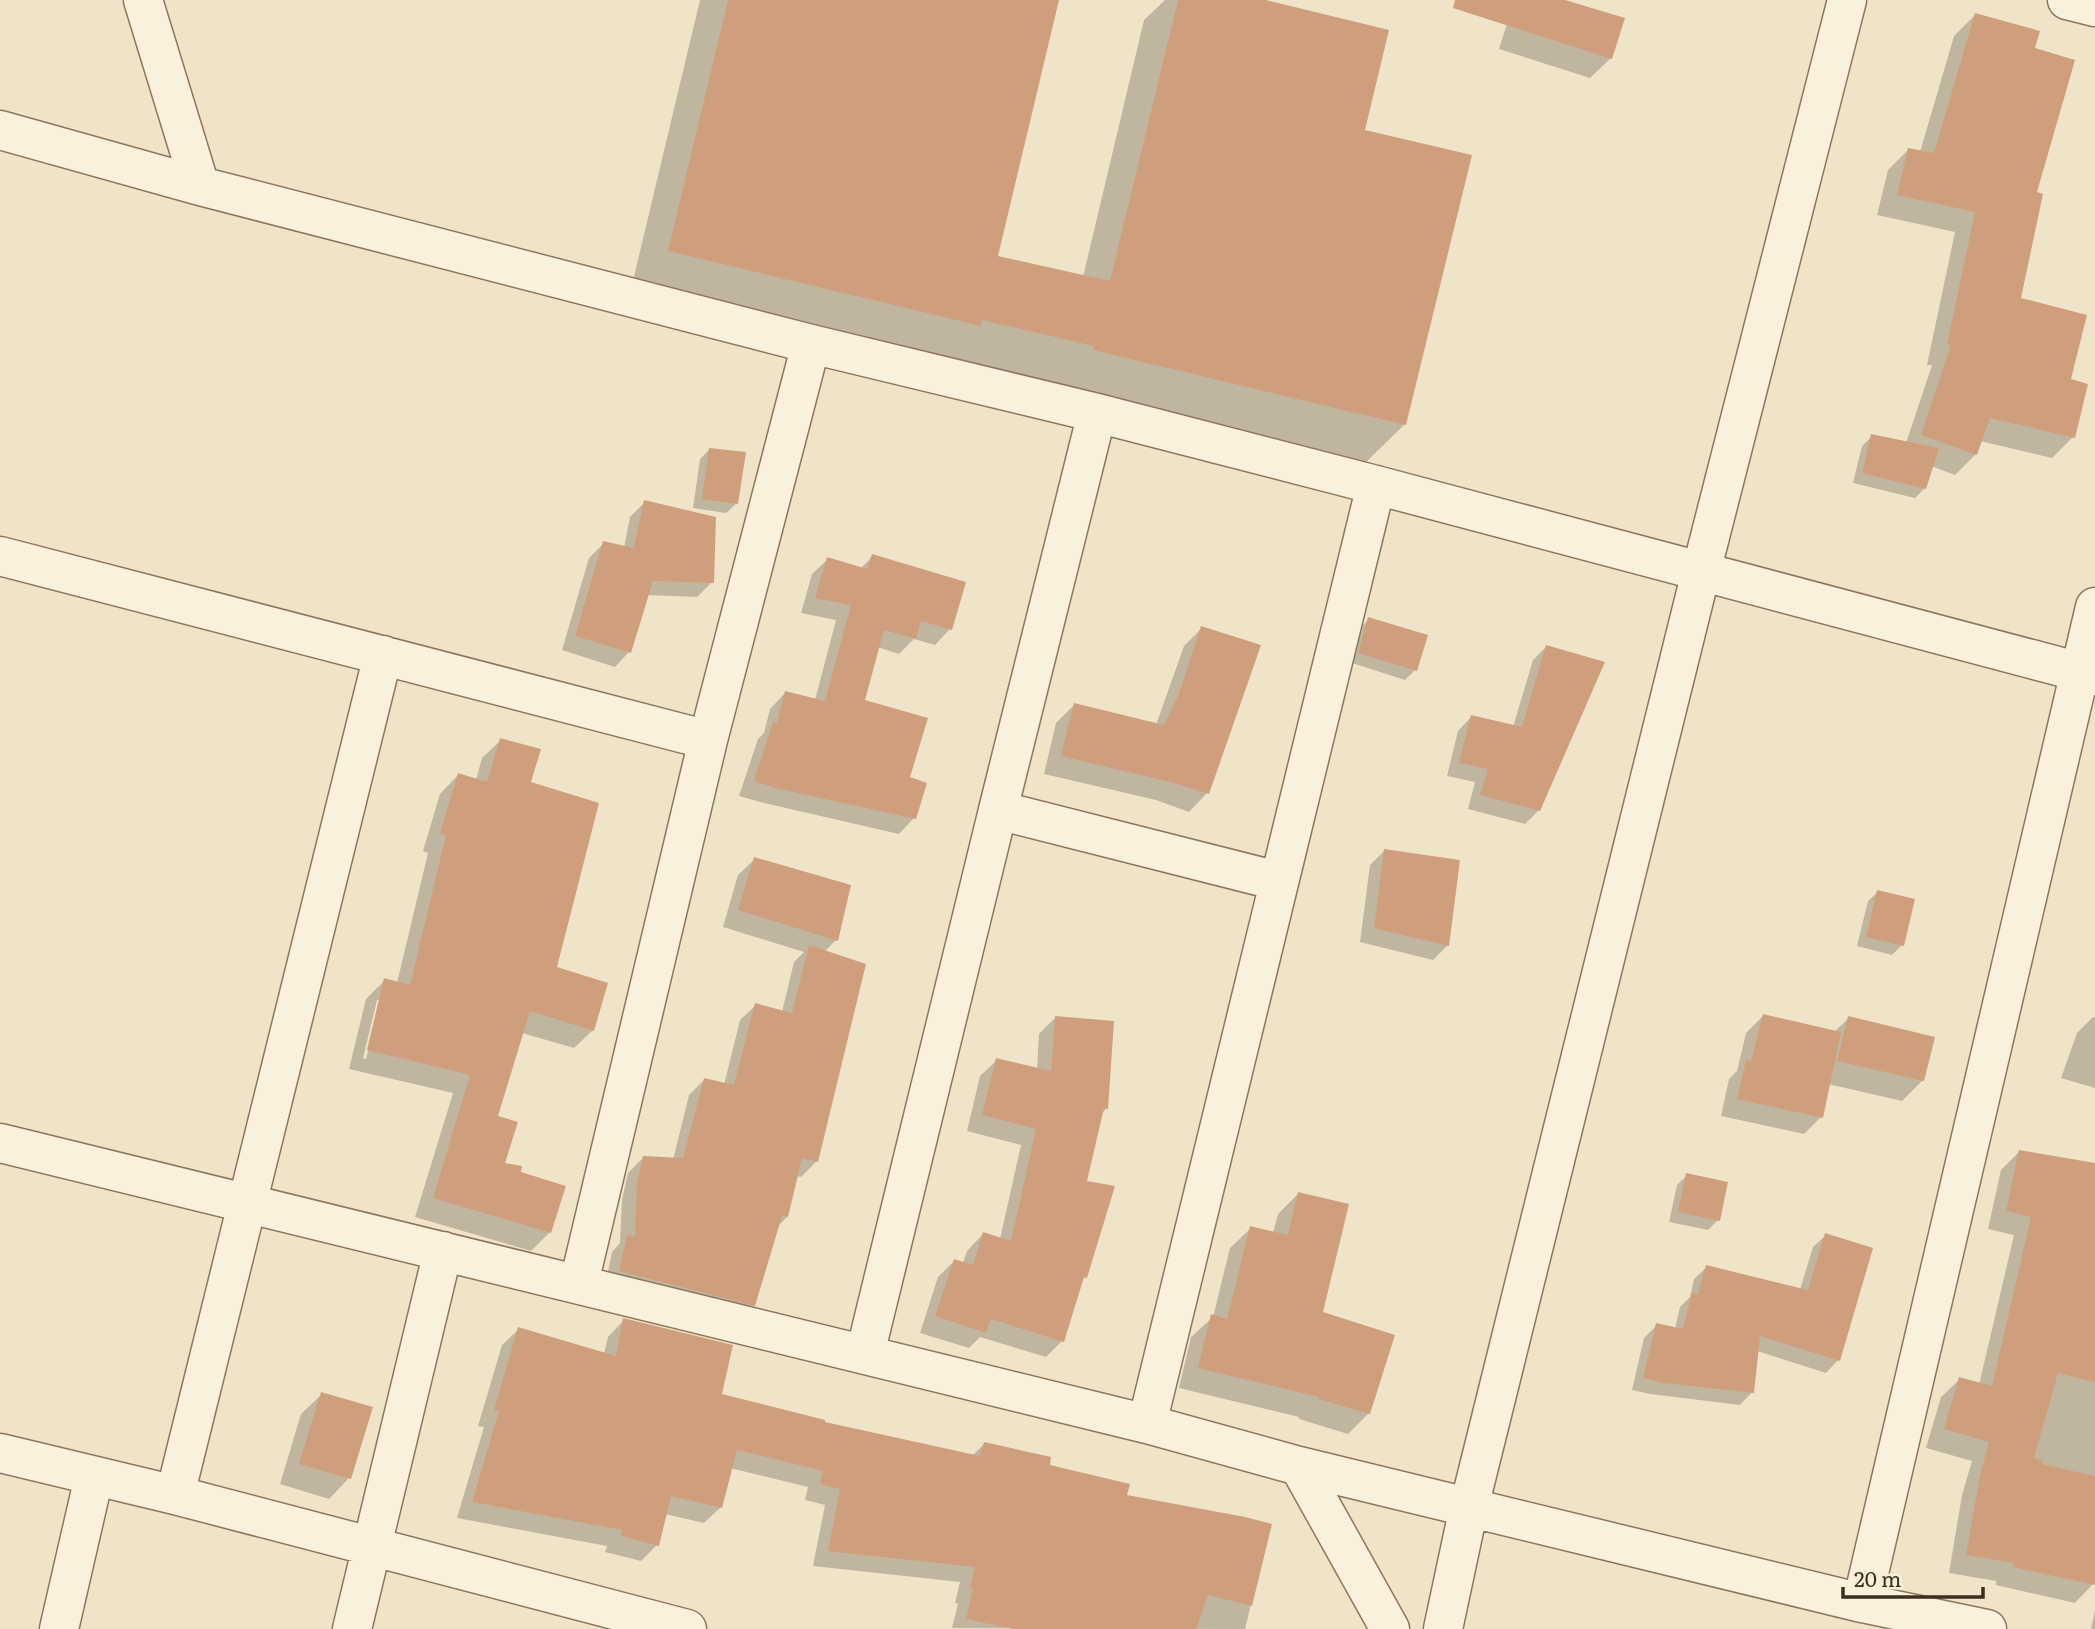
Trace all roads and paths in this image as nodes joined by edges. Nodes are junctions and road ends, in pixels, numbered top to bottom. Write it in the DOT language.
graph roads {
  1 [pos="143,0"];
  2 [pos="1847,0"];
  3 [pos="2067,0"];
  4 [pos="2095,6"];
  5 [pos="0,130"];
  6 [pos="200,186"];
  7 [pos="811,344"];
  8 [pos="1097,413"];
  9 [pos="1376,485"];
  10 [pos="0,556"];
  11 [pos="1701,572"];
  12 [pos="2095,607"];
  13 [pos="383,656"];
  14 [pos="2087,674"];
  15 [pos="708,740"];
  16 [pos="998,810"];
  17 [pos="1278,881"];
  18 [pos="0,1143"];
  19 [pos="247,1203"];
  20 [pos="443,1251"];
  21 [pos="579,1283"];
  22 [pos="865,1354"];
  23 [pos="1147,1424"];
  24 [pos="0,1453"];
  25 [pos="1299,1466"];
  26 [pos="94,1477"];
  27 [pos="175,1495"];
  28 [pos="1469,1507"];
  29 [pos="370,1546"];
  30 [pos="1862,1603"];
  31 [pos="59,1629"];
  32 [pos="352,1629"];
  33 [pos="687,1629"];
  34 [pos="1390,1629"];
  35 [pos="1443,1629"];
  36 [pos="1987,1629"];
  1 -- 6 [label="street"];
  2 -- 11 [label="street"];
  3 -- 4 [label="street"];
  5 -- 6 [label="street"];
  6 -- 7 [label="street"];
  7 -- 8 [label="street"];
  7 -- 15 [label="street"];
  8 -- 9 [label="street"];
  8 -- 16 [label="street"];
  9 -- 11 [label="street"];
  9 -- 17 [label="street"];
  10 -- 13 [label="street"];
  11 -- 14 [label="street"];
  11 -- 28 [label="street"];
  12 -- 14 [label="street"];
  13 -- 15 [label="street"];
  13 -- 19 [label="street"];
  14 -- 30 [label="street"];
  15 -- 21 [label="street"];
  16 -- 17 [label="street"];
  16 -- 22 [label="street"];
  17 -- 23 [label="street"];
  18 -- 19 [label="street"];
  19 -- 20 [label="street"];
  19 -- 27 [label="street"];
  20 -- 21 [label="street"];
  20 -- 29 [label="street"];
  21 -- 22 [label="street"];
  22 -- 23 [label="street"];
  23 -- 25 [label="street"];
  24 -- 26 [label="street"];
  25 -- 28 [label="street"];
  25 -- 34 [label="street"];
  26 -- 27 [label="street"];
  26 -- 31 [label="street"];
  27 -- 29 [label="street"];
  28 -- 30 [label="street"];
  28 -- 35 [label="street"];
  29 -- 32 [label="street"];
  29 -- 33 [label="street"];
  30 -- 36 [label="street"];
}
